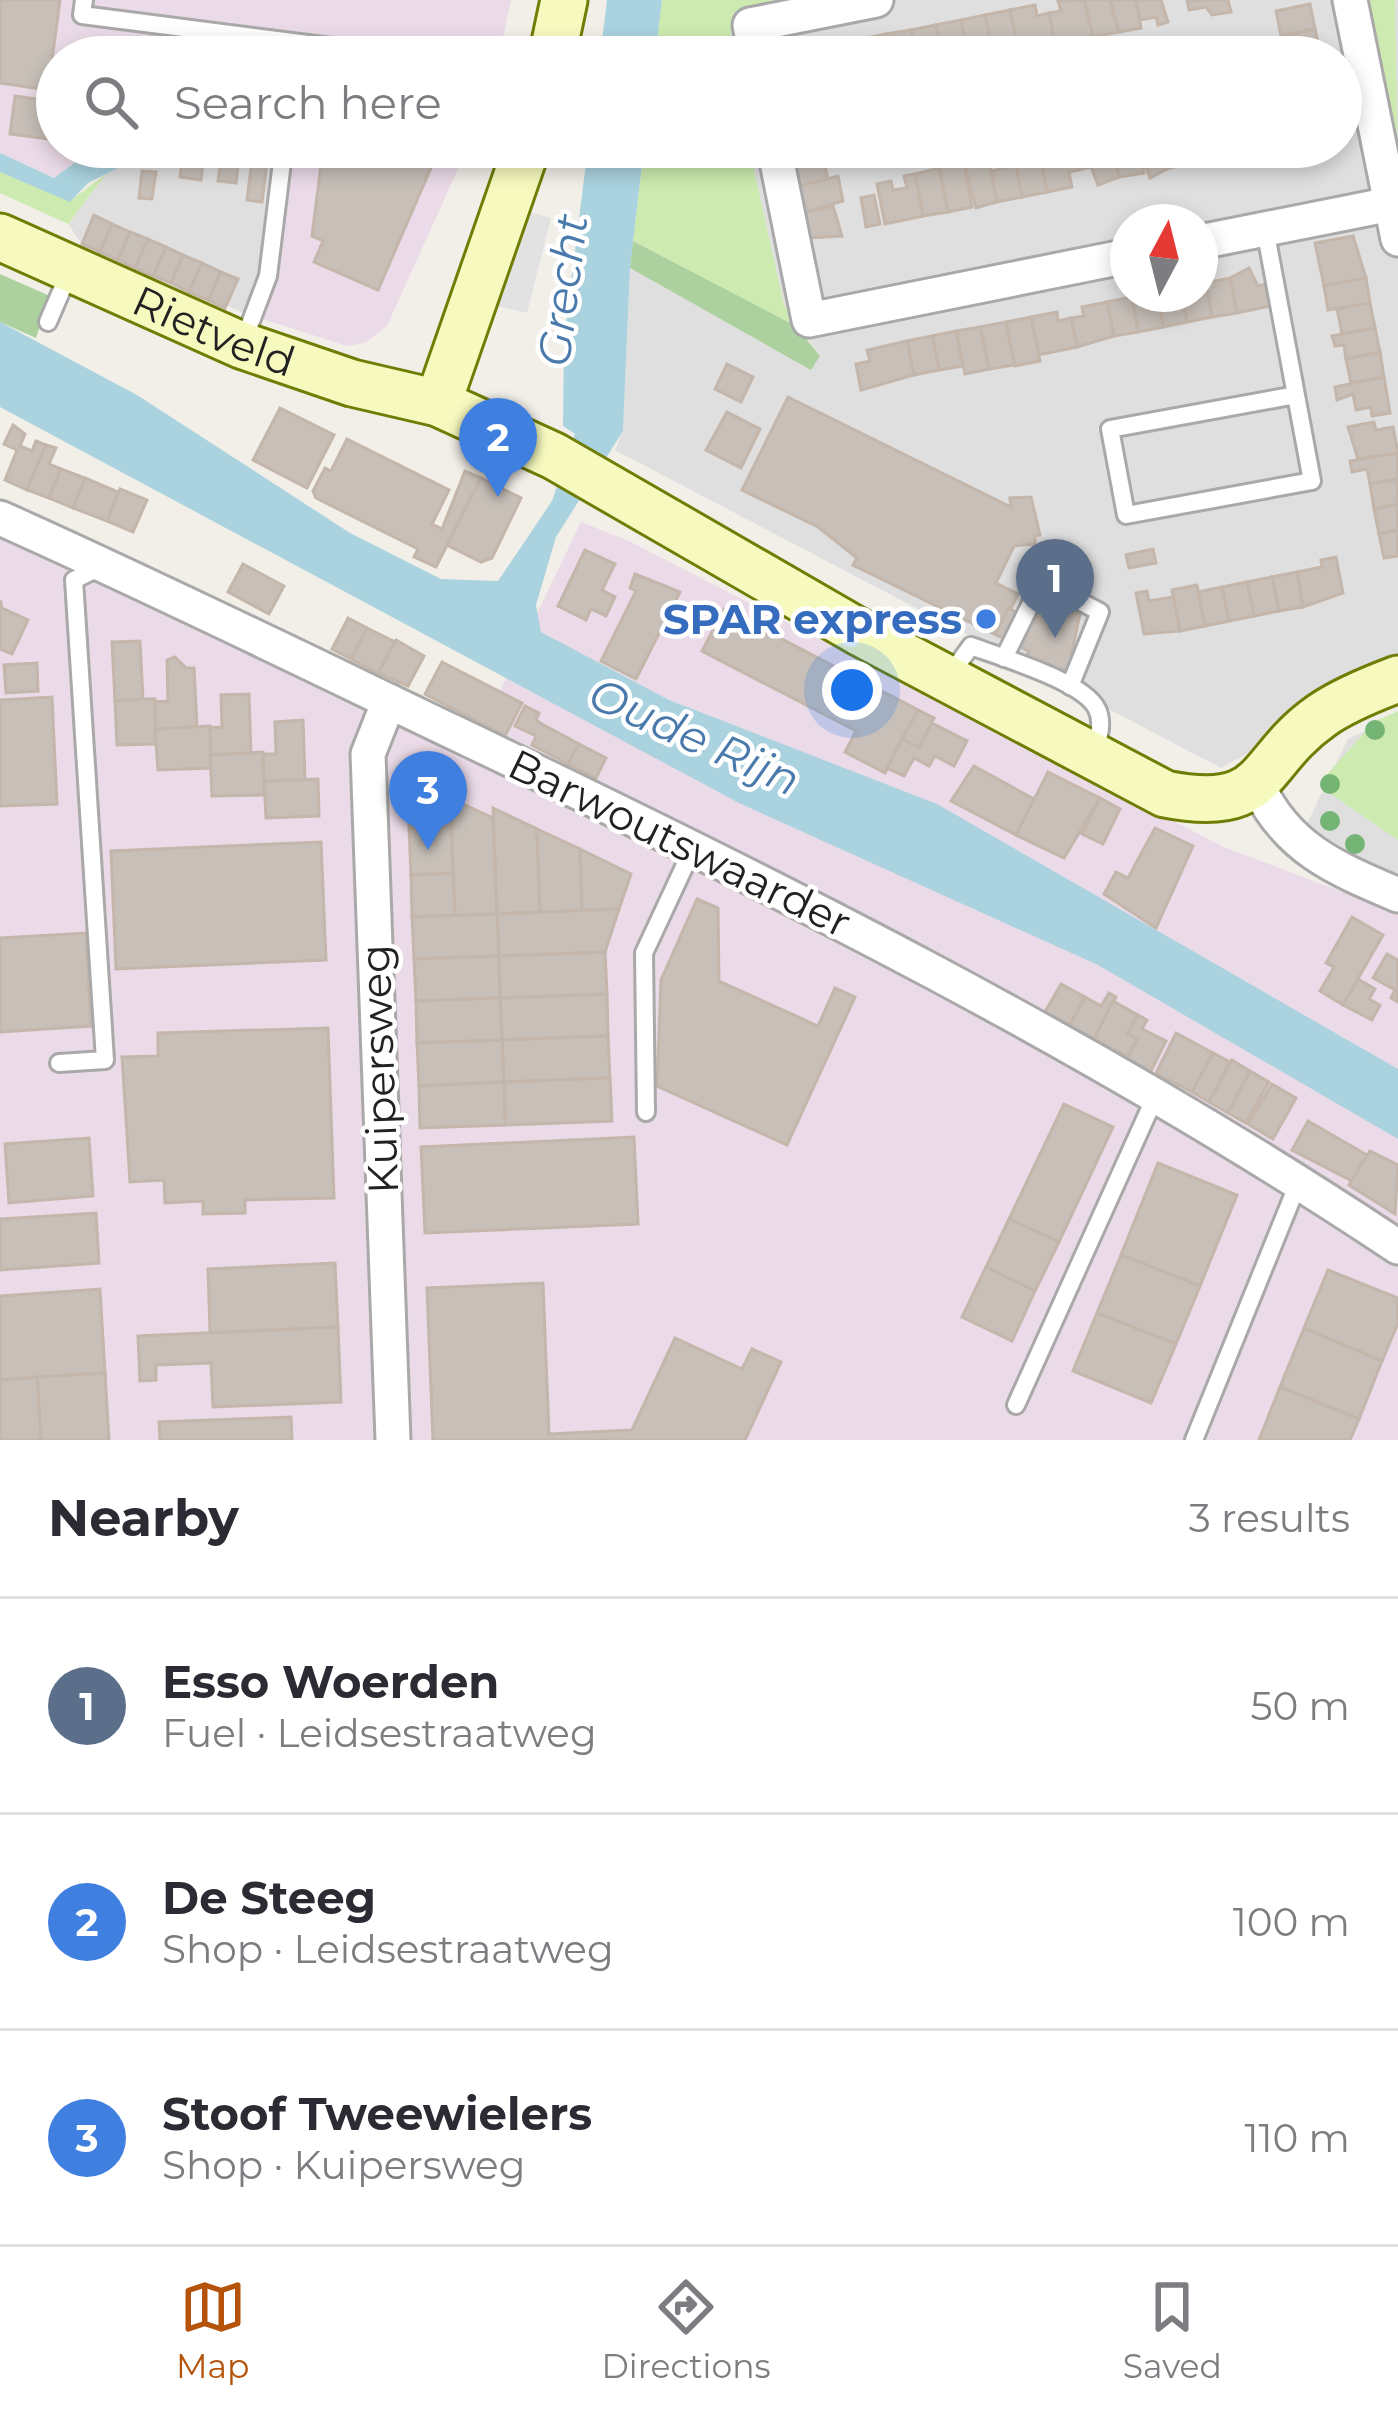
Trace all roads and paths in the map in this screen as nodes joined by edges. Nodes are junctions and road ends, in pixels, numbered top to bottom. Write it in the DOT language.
graph roads {
  1 [pos="84,0"];
  2 [pos="564,0"];
  3 [pos="876,0"];
  4 [pos="1350,0"];
  5 [pos="808,7"];
  6 [pos="246,36"];
  7 [pos="556,36"];
  8 [pos="752,36"];
  9 [pos="1357,36"];
  10 [pos="1362,60"];
  11 [pos="281,168"];
  12 [pos="520,168"];
  13 [pos="778,168"];
  14 [pos="1391,204"];
  15 [pos="1265,229"];
  16 [pos="0,237"];
  17 [pos="1218,238"];
  18 [pos="1398,239"];
  19 [pos="1110,260"];
  20 [pos="71,270"];
  21 [pos="48,322"];
  22 [pos="241,345"];
  23 [pos="1296,394"];
  24 [pos="438,403"];
  25 [pos="0,518"];
  26 [pos="105,565"];
  27 [pos="1004,658"];
  28 [pos="947,679"];
  29 [pos="1398,679"];
  30 [pos="1070,686"];
  31 [pos="389,701"];
  32 [pos="1093,756"];
  33 [pos="1258,786"];
  34 [pos="694,847"];
  35 [pos="1398,895"];
  36 [pos="59,1063"];
  37 [pos="1156,1095"];
  38 [pos="646,1112"];
  39 [pos="1299,1181"];
  40 [pos="1398,1247"];
  41 [pos="1016,1405"];
  42 [pos="393,1440"];
  43 [pos="1194,1440"];
  1 -- 6 [label="lane"];
  2 -- 7 [label="main road"];
  3 -- 5 [label="street"];
  4 -- 9 [label="street"];
  5 -- 8 [label="street"];
  10 -- 14 [label="street"];
  11 -- 22 [label="lane"];
  12 -- 24 [label="main road"];
  13 -- 19 [label="street"];
  14 -- 15 [label="street"];
  14 -- 18 [label="street"];
  15 -- 17 [label="street"];
  15 -- 23 [label="lane"];
  16 -- 20 [label="main road, Rietveld"];
  20 -- 21 [label="lane"];
  20 -- 22 [label="main road, Rietveld"];
  22 -- 24 [label="main road, Rietveld"];
  23 -- 23 [label="lane"];
  24 -- 28 [label="main road, Rietveld"];
  25 -- 26 [label="street, Barwoutswaarder"];
  26 -- 31 [label="street, Barwoutswaarder"];
  26 -- 36 [label="lane"];
  27 -- 28 [label="lane"];
  27 -- 30 [label="lane"];
  27 -- 30 [label="lane"];
  28 -- 32 [label="main road, Rietveld"];
  29 -- 33 [label="main road"];
  30 -- 32 [label="lane"];
  31 -- 34 [label="street, Barwoutswaarder"];
  31 -- 42 [label="street, Kuipersweg"];
  32 -- 33 [label="main road, Rietveld"];
  33 -- 35 [label="street"];
  34 -- 37 [label="street, Barwoutswaarder"];
  34 -- 38 [label="lane"];
  37 -- 39 [label="street, Barwoutswaarder"];
  37 -- 41 [label="lane"];
  39 -- 40 [label="street, Barwoutswaarder"];
  39 -- 43 [label="lane"];
}
